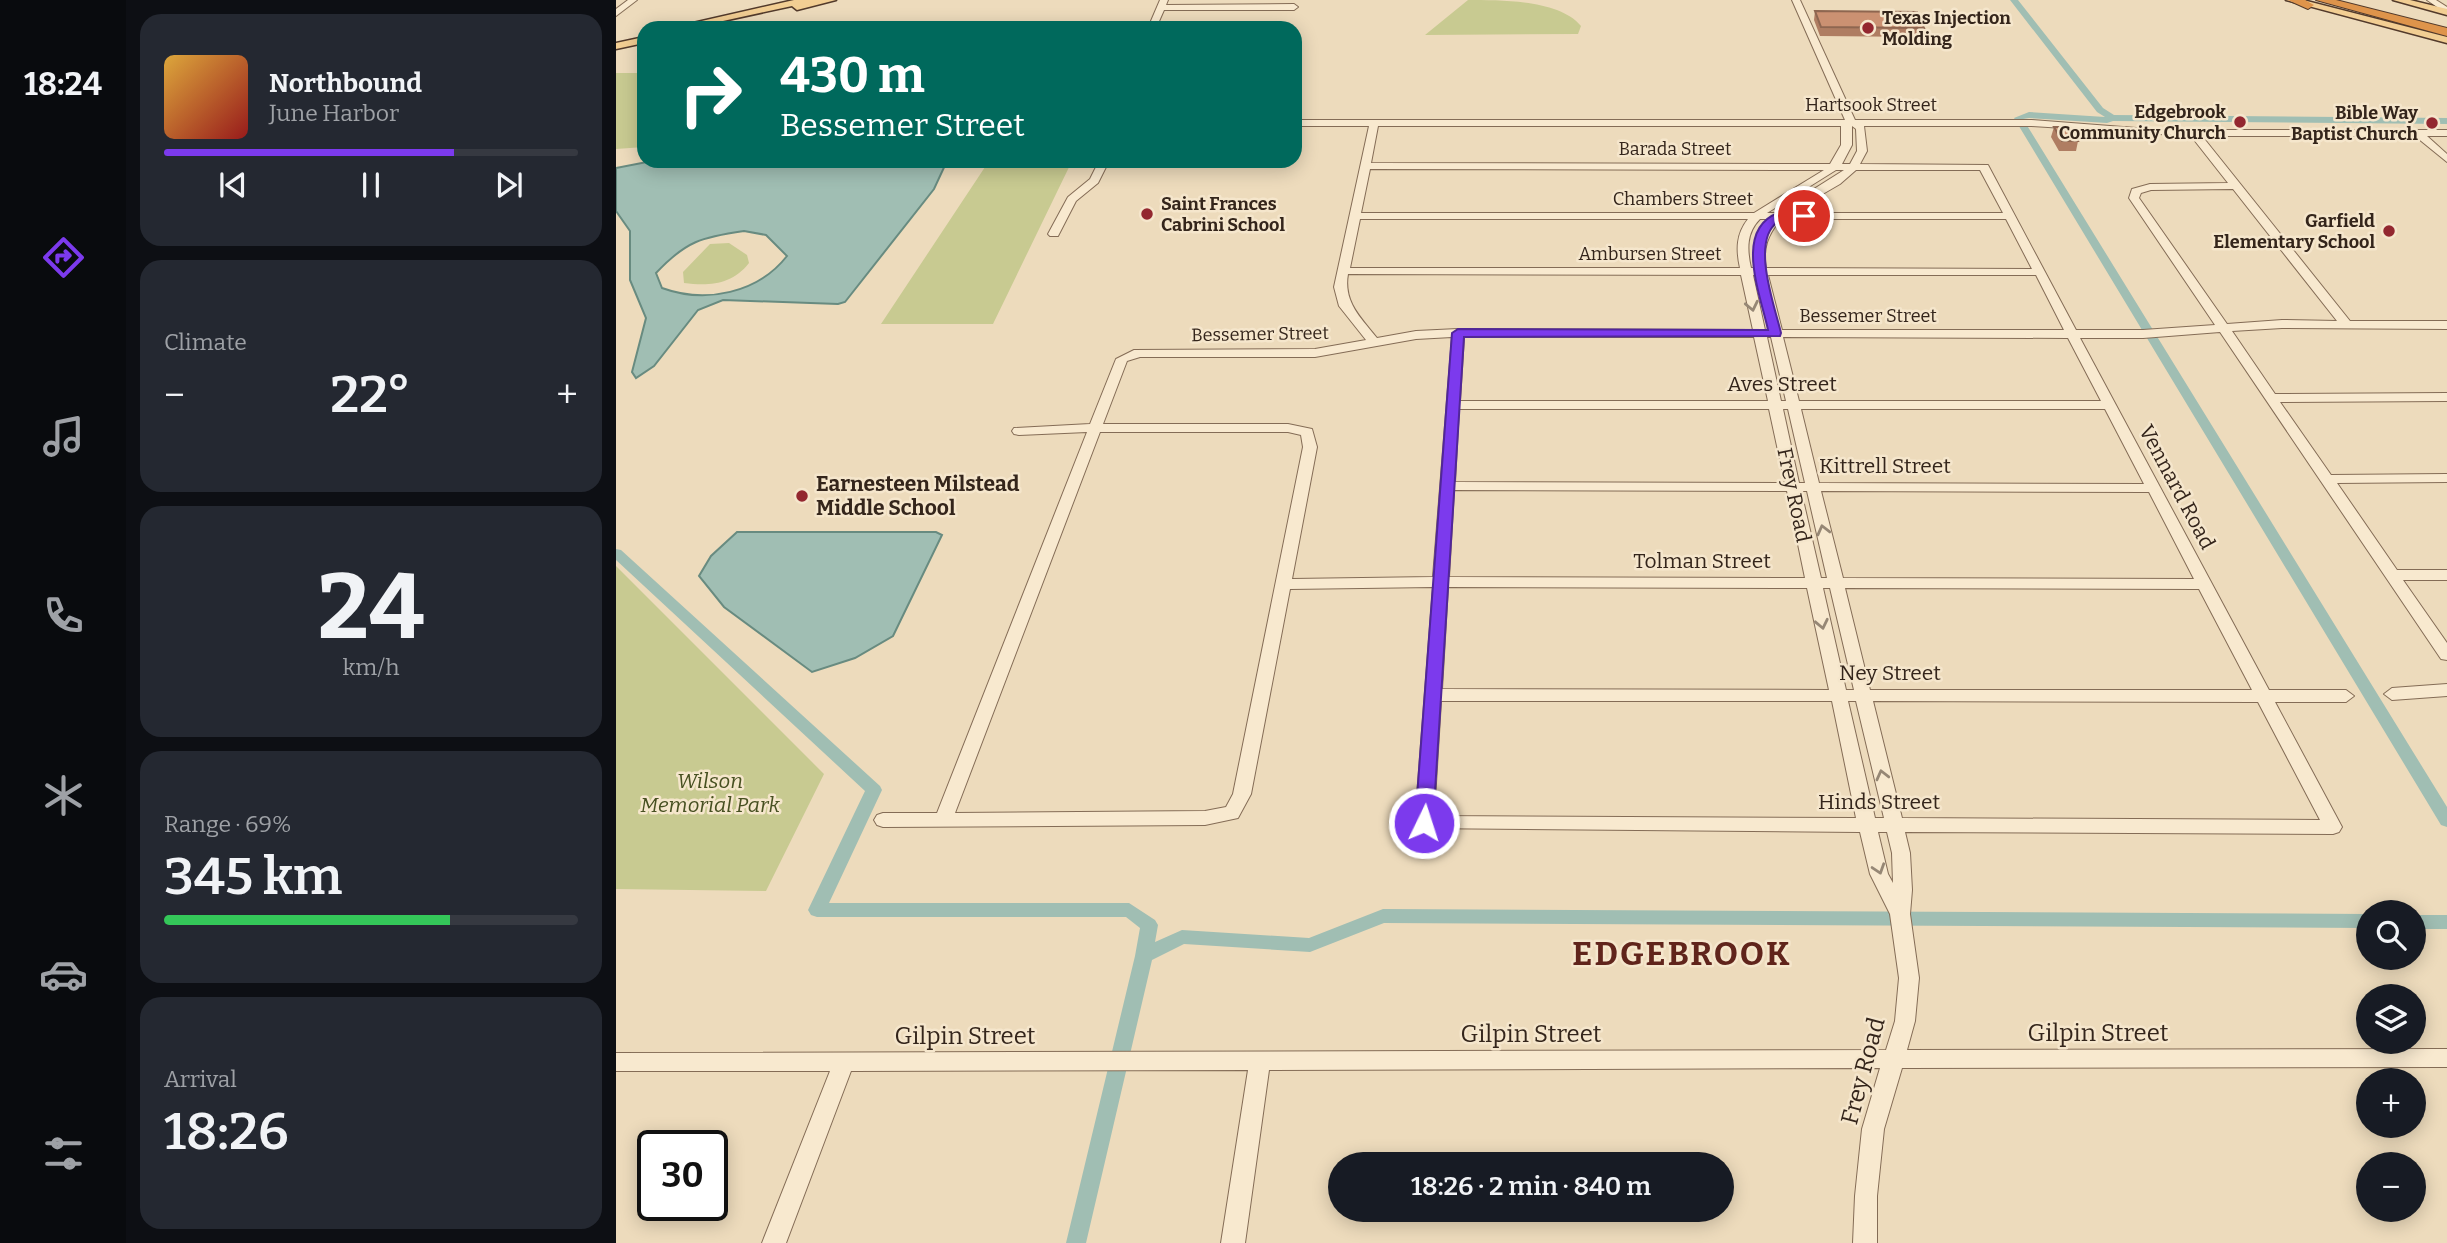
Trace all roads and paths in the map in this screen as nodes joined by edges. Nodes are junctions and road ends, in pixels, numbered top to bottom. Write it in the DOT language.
graph roads {
  1 [pos="808,0"];
  2 [pos="831,0"];
  3 [pos="1796,0"];
  4 [pos="2292,0"];
  5 [pos="2322,0"];
  6 [pos="2342,0"];
  7 [pos="2369,0"];
  8 [pos="2398,0"];
  9 [pos="630,2"];
  10 [pos="616,4"];
  11 [pos="1162,4"];
  12 [pos="2432,4"];
  13 [pos="2308,5"];
  14 [pos="1294,7"];
  15 [pos="2447,12"];
  16 [pos="616,13"];
  17 [pos="2447,20"];
  18 [pos="709,21"];
  19 [pos="733,21"];
  20 [pos="1155,21"];
  21 [pos="2447,27"];
  22 [pos="2447,33"];
  23 [pos="637,36"];
  24 [pos="616,40"];
  25 [pos="2447,40"];
  26 [pos="637,42"];
  27 [pos="616,46"];
  28 [pos="1851,122"];
  29 [pos="1302,123"];
  30 [pos="1374,124"];
  31 [pos="2194,133"];
  32 [pos="2418,133"];
  33 [pos="2447,133"];
  34 [pos="2447,159"];
  35 [pos="1365,166"];
  36 [pos="1834,167"];
  37 [pos="1855,167"];
  38 [pos="1984,167"];
  39 [pos="1100,168"];
  40 [pos="2235,186"];
  41 [pos="1355,216"];
  42 [pos="1758,216"];
  43 [pos="1778,216"];
  44 [pos="2010,216"];
  45 [pos="1054,234"];
  46 [pos="1344,271"];
  47 [pos="1744,271"];
  48 [pos="1762,271"];
  49 [pos="2040,272"];
  50 [pos="2346,324"];
  51 [pos="2447,325"];
  52 [pos="2223,328"];
  53 [pos="1458,333"];
  54 [pos="1758,333"];
  55 [pos="1775,333"];
  56 [pos="2072,334"];
  57 [pos="1375,344"];
  58 [pos="2447,397"];
  59 [pos="2271,398"];
  60 [pos="1453,405"];
  61 [pos="1774,405"];
  62 [pos="1793,405"];
  63 [pos="2110,405"];
  64 [pos="1095,428"];
  65 [pos="1019,431"];
  66 [pos="2447,478"];
  67 [pos="2326,479"];
  68 [pos="1448,486"];
  69 [pos="1792,487"];
  70 [pos="1812,487"];
  71 [pos="2154,488"];
  72 [pos="2392,575"];
  73 [pos="2447,575"];
  74 [pos="1441,582"];
  75 [pos="1813,583"];
  76 [pos="1836,583"];
  77 [pos="1283,584"];
  78 [pos="2204,584"];
  79 [pos="2447,655"];
  80 [pos="2447,690"];
  81 [pos="2392,694"];
  82 [pos="1433,695"];
  83 [pos="1838,696"];
  84 [pos="1863,696"];
  85 [pos="2264,696"];
  86 [pos="2346,696"];
  87 [pos="883,820"];
  88 [pos="943,820"];
  89 [pos="1867,825"];
  90 [pos="1895,825"];
  91 [pos="2333,827"];
  92 [pos="1902,921"];
  93 [pos="2447,1058"];
  94 [pos="1892,1059"];
  95 [pos="1260,1061"];
  96 [pos="616,1062"];
  97 [pos="844,1062"];
  98 [pos="774,1243"];
  99 [pos="1233,1243"];
  100 [pos="1865,1243"];
  1 -- 18 [label="main road"];
  2 -- 19 [label="main road"];
  3 -- 28 [label="street"];
  4 -- 13 [label="highway"];
  5 -- 22 [label="highway"];
  6 -- 21 [label="highway"];
  7 -- 17 [label="highway"];
  8 -- 12 [label="main road"];
  9 -- 10 [label="street"];
  9 -- 16 [label="street"];
  11 -- 14 [label="street"];
  11 -- 20 [label="street"];
  12 -- 15 [label="main road"];
  13 -- 25 [label="main road"];
  23 -- 24 [label="main road"];
  26 -- 27 [label="main road"];
  28 -- 30 [label="street, Hartsook Street"];
  28 -- 31 [label="street, Hartsook Street"];
  28 -- 36 [label="street"];
  28 -- 37 [label="street"];
  29 -- 30 [label="street, Hartsook Street"];
  30 -- 35 [label="street"];
  31 -- 32 [label="street, Hartsook Street"];
  31 -- 40 [label="street"];
  32 -- 33 [label="street, Hartsook Street"];
  32 -- 34 [label="street"];
  35 -- 36 [label="street, Barada Street"];
  35 -- 41 [label="street"];
  36 -- 37 [label="street, Barada Street"];
  36 -- 42 [label="street, Frey Road"];
  37 -- 38 [label="street, Barada Street"];
  37 -- 43 [label="street, Frey Road"];
  38 -- 44 [label="street, Vennard Road"];
  39 -- 45 [label="street"];
  40 -- 50 [label="street"];
  40 -- 52 [label="street"];
  41 -- 42 [label="street, Chambers Street"];
  41 -- 46 [label="street"];
  42 -- 43 [label="street, Chambers Street"];
  42 -- 47 [label="street, Frey Road"];
  43 -- 44 [label="street, Chambers Street"];
  43 -- 48 [label="street, Frey Road"];
  44 -- 49 [label="street, Vennard Road"];
  46 -- 47 [label="street, Ambursen Street"];
  46 -- 57 [label="street"];
  47 -- 48 [label="street, Ambursen Street"];
  47 -- 54 [label="street, Frey Road, one-way"];
  48 -- 49 [label="street, Ambursen Street"];
  48 -- 55 [label="street, Frey Road"];
  49 -- 56 [label="street, Vennard Road"];
  50 -- 51 [label="street, Bessemer Street"];
  50 -- 52 [label="street, Bessemer Street"];
  52 -- 56 [label="street, Bessemer Street"];
  52 -- 59 [label="street"];
  53 -- 54 [label="street, Bessemer Street"];
  53 -- 57 [label="street, Bessemer Street"];
  53 -- 60 [label="street"];
  54 -- 55 [label="street, Bessemer Street"];
  54 -- 61 [label="street, Frey Road"];
  55 -- 56 [label="street, Bessemer Street"];
  55 -- 62 [label="street, Frey Road"];
  56 -- 63 [label="street, Vennard Road"];
  57 -- 64 [label="street, Bessemer Street"];
  58 -- 59 [label="street"];
  59 -- 67 [label="street"];
  60 -- 61 [label="street, Aves Street"];
  60 -- 68 [label="street"];
  61 -- 62 [label="street, Aves Street"];
  61 -- 69 [label="street, Frey Road"];
  62 -- 63 [label="street, Aves Street"];
  62 -- 70 [label="street, Frey Road"];
  63 -- 71 [label="street, Vennard Road"];
  64 -- 65 [label="street"];
  64 -- 77 [label="street"];
  64 -- 88 [label="street"];
  66 -- 67 [label="street"];
  67 -- 72 [label="street"];
  68 -- 69 [label="street, Kittrell Street"];
  68 -- 74 [label="street"];
  69 -- 70 [label="street, Kittrell Street"];
  69 -- 75 [label="street, Frey Road"];
  70 -- 71 [label="street, Kittrell Street"];
  76 -- 70 [label="street, Frey Road, one-way"];
  71 -- 78 [label="street, Vennard Road"];
  72 -- 73 [label="street"];
  72 -- 79 [label="street"];
  74 -- 75 [label="street, Tolman Street"];
  74 -- 77 [label="street, Tolman Street"];
  74 -- 82 [label="street"];
  75 -- 76 [label="street, Tolman Street"];
  75 -- 83 [label="street, Frey Road, one-way"];
  76 -- 78 [label="street, Tolman Street"];
  76 -- 84 [label="street, Frey Road"];
  77 -- 88 [label="street"];
  78 -- 85 [label="street, Vennard Road"];
  80 -- 81 [label="street"];
  82 -- 83 [label="street, Ney Street"];
  82 -- 89 [label="street, Hinds Street"];
  83 -- 84 [label="street, Ney Street"];
  83 -- 89 [label="street, Frey Road"];
  84 -- 85 [label="street, Ney Street"];
  90 -- 84 [label="street, Frey Road, one-way"];
  85 -- 86 [label="street, Ney Street"];
  85 -- 91 [label="street, Vennard Road"];
  87 -- 88 [label="street"];
  89 -- 90 [label="street, Hinds Street"];
  89 -- 92 [label="street, Frey Road, one-way"];
  90 -- 91 [label="street, Hinds Street"];
  90 -- 92 [label="street, Frey Road"];
  92 -- 94 [label="street, Frey Road"];
  93 -- 94 [label="street, Gilpin Street"];
  94 -- 95 [label="street, Gilpin Street"];
  94 -- 100 [label="street, Frey Road"];
  95 -- 97 [label="street, Gilpin Street"];
  95 -- 99 [label="street"];
  96 -- 97 [label="street, Gilpin Street"];
  97 -- 98 [label="street"];
}
